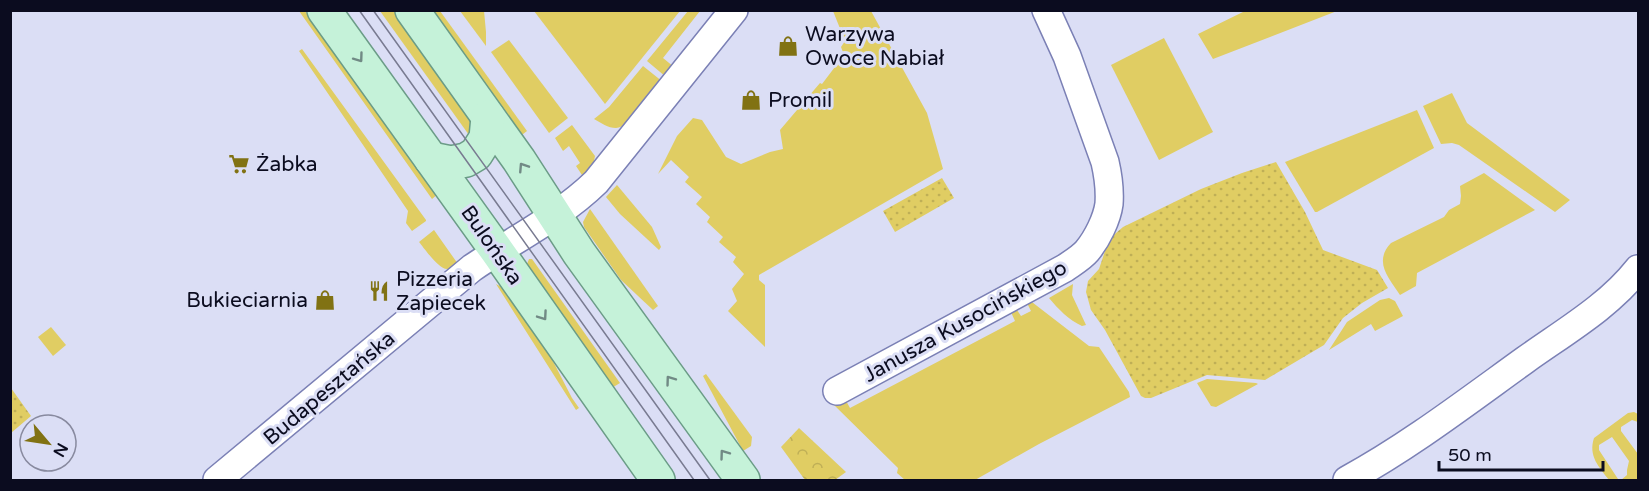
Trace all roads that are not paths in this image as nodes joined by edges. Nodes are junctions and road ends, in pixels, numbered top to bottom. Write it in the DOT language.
graph roads {
  1 [pos="324,10"];
  2 [pos="412,10"];
  3 [pos="734,10"];
  4 [pos="1046,10"];
  5 [pos="488,117"];
  6 [pos="431,159"];
  7 [pos="555,216"];
  8 [pos="497,251"];
  9 [pos="1638,269"];
  10 [pos="837,391"];
  11 [pos="217,480"];
  12 [pos="658,480"];
  13 [pos="743,480"];
  14 [pos="1347,480"];
  1 -- 6 [label="main road, Bulońska, one-way"];
  2 -- 5 [label="main road"];
  3 -- 7 [label="street, Budapesztańska"];
  4 -- 10 [label="street, Janusza Kusocińskiego"];
  5 -- 6 [label="main road"];
  7 -- 5 [label="main road, one-way"];
  6 -- 8 [label="main road, Bulońska"];
  7 -- 8 [label="street, Budapesztańska"];
  13 -- 7 [label="main road, one-way"];
  8 -- 11 [label="street, Budapesztańska"];
  8 -- 12 [label="main road, Bulońska, one-way"];
  9 -- 14 [label="street"];
}
